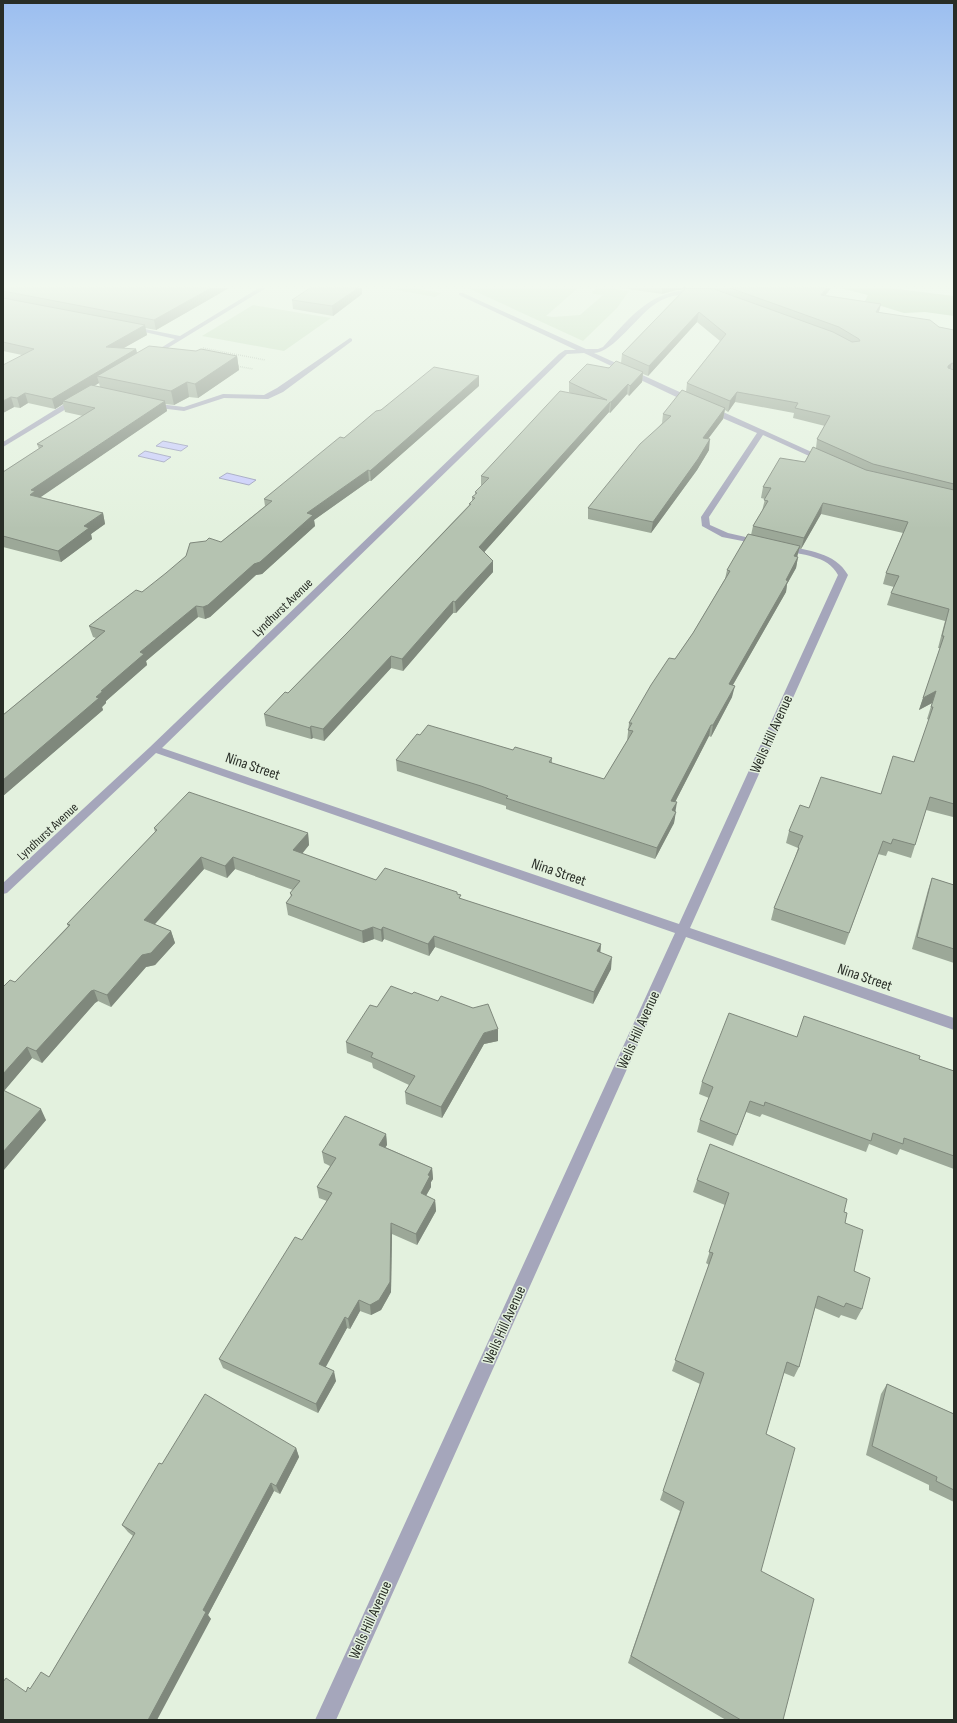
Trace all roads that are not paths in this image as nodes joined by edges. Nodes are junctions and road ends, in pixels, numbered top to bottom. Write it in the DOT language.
graph roads {
  1 [pos="310,368"];
  2 [pos="547,368"];
  3 [pos="620,368"];
  4 [pos="84,396"];
  5 [pos="143,403"];
  6 [pos="697,403"];
  7 [pos="704,406"];
  8 [pos="761,432"];
  9 [pos="3,445"];
  10 [pos="832,463"];
  11 [pos="154,749"];
  12 [pos="3,890"];
  13 [pos="682,932"];
  14 [pos="954,1024"];
  15 [pos="325,1720"];
  1 -- 5 [label="street"];
  2 -- 11 [label="street, Lyndhurst Avenue"];
  3 -- 6 [label="street"];
  4 -- 9 [label="street"];
  7 -- 8 [label="street"];
  8 -- 10 [label="street"];
  8 -- 13 [label="street, Wells Hill Avenue"];
  11 -- 12 [label="street, Lyndhurst Avenue"];
  11 -- 13 [label="street, Nina Street"];
  13 -- 14 [label="street, Nina Street"];
  13 -- 15 [label="street, Wells Hill Avenue"];
}
